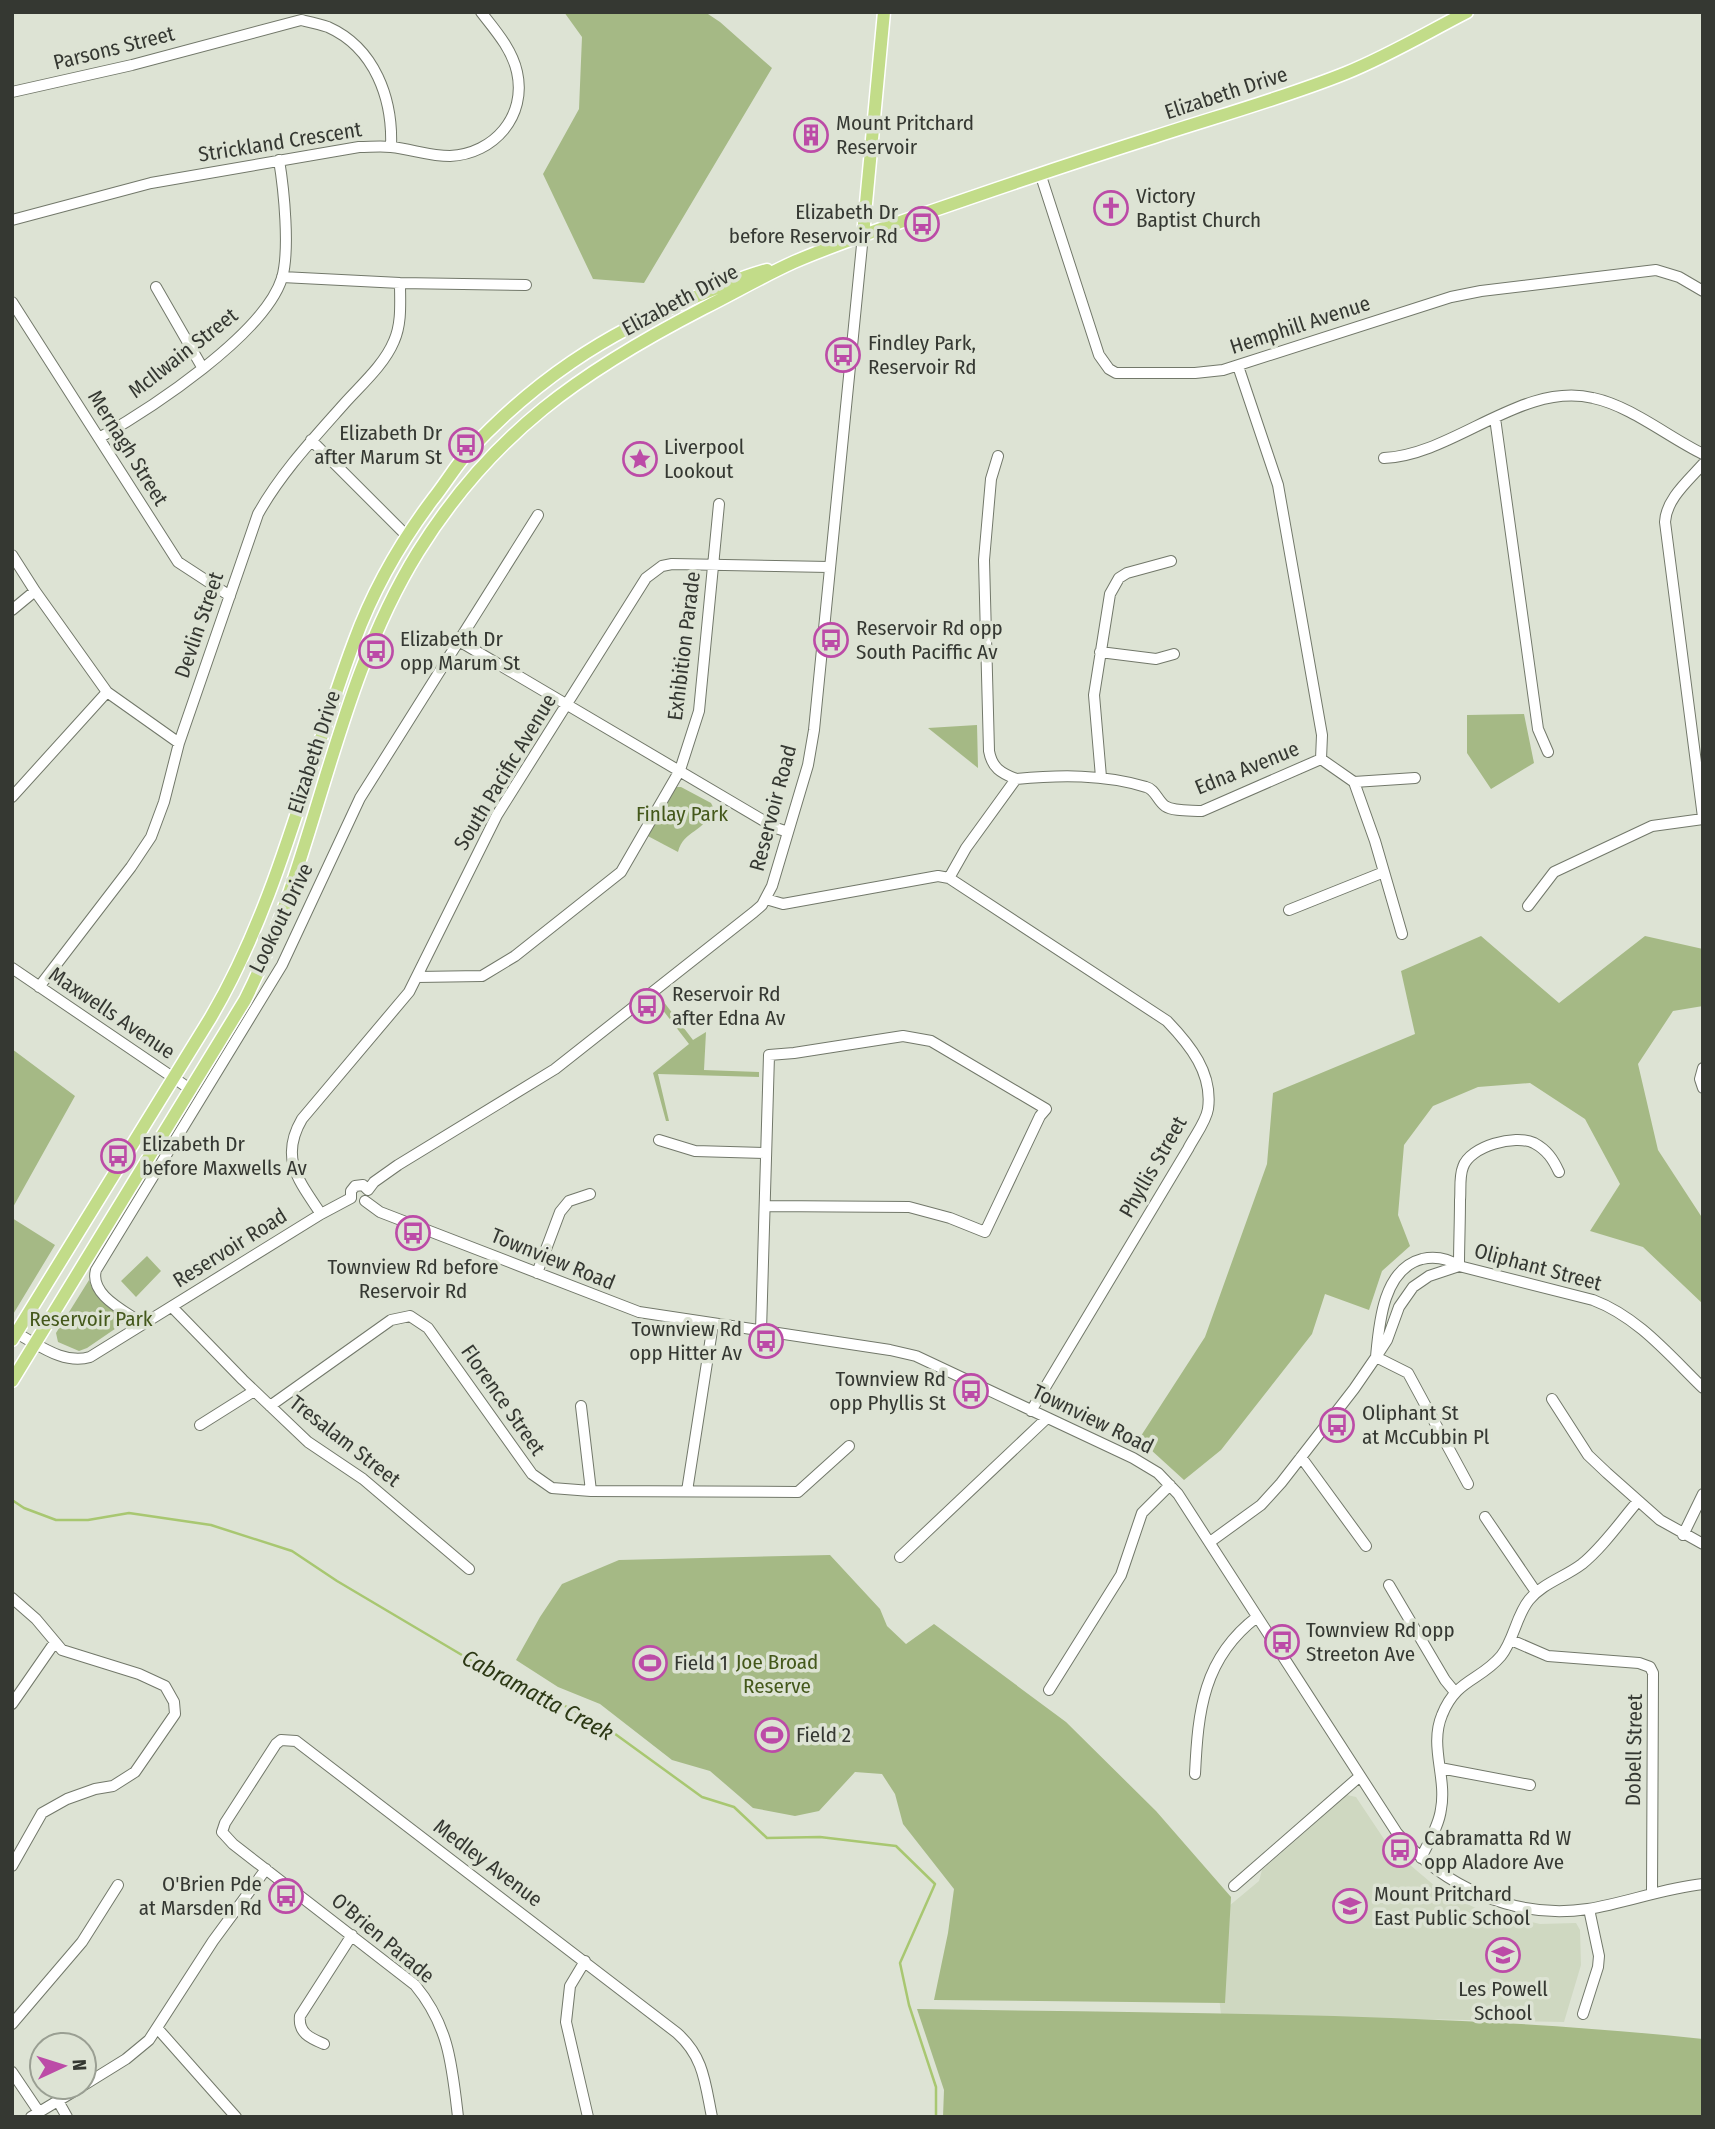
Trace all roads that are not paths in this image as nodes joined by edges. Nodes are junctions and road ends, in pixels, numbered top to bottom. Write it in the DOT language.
graph roads {
  1 [pos="481,12"];
  2 [pos="884,12"];
  3 [pos="1467,12"];
  4 [pos="12,92"];
  5 [pos="391,147"];
  6 [pos="279,160"];
  7 [pos="1040,173"];
  8 [pos="12,220"];
  9 [pos="863,235"];
  10 [pos="791,264"];
  11 [pos="282,277"];
  12 [pos="400,283"];
  13 [pos="526,285"];
  14 [pos="156,287"];
  15 [pos="1703,291"];
  16 [pos="12,302"];
  17 [pos="1238,366"];
  18 [pos="202,367"];
  19 [pos="1495,418"];
  20 [pos="99,438"];
  21 [pos="311,440"];
  22 [pos="1703,454"];
  23 [pos="998,456"];
  24 [pos="1384,457"];
  25 [pos="1703,464"];
  26 [pos="719,504"];
  27 [pos="537,515"];
  28 [pos="406,536"];
  29 [pos="12,555"];
  30 [pos="1171,561"];
  31 [pos="713,564"];
  32 [pos="829,567"];
  33 [pos="35,591"];
  34 [pos="229,596"];
  35 [pos="12,610"];
  36 [pos="459,641"];
  37 [pos="1100,652"];
  38 [pos="1174,654"];
  39 [pos="107,692"];
  40 [pos="567,705"];
  41 [pos="179,743"];
  42 [pos="1548,752"];
  43 [pos="1321,759"];
  44 [pos="680,771"];
  45 [pos="1101,777"];
  46 [pos="1415,778"];
  47 [pos="1016,779"];
  48 [pos="1354,782"];
  49 [pos="12,797"];
  50 [pos="1703,818"];
  51 [pos="788,832"];
  52 [pos="1384,872"];
  53 [pos="949,878"];
  54 [pos="766,899"];
  55 [pos="1528,906"];
  56 [pos="1289,910"];
  57 [pos="1402,934"];
  58 [pos="12,968"];
  59 [pos="416,977"];
  60 [pos="39,987"];
  61 [pos="1703,1068"];
  62 [pos="173,1078"];
  63 [pos="1703,1088"];
  64 [pos="190,1089"];
  65 [pos="659,1140"];
  66 [pos="766,1153"];
  67 [pos="1559,1172"];
  68 [pos="368,1190"];
  69 [pos="590,1194"];
  70 [pos="351,1198"];
  71 [pos="365,1201"];
  72 [pos="765,1206"];
  73 [pos="321,1214"];
  74 [pos="1459,1266"];
  75 [pos="537,1273"];
  76 [pos="172,1307"];
  77 [pos="143,1324"];
  78 [pos="713,1324"];
  79 [pos="761,1331"];
  80 [pos="14,1337"];
  81 [pos="34,1343"];
  82 [pos="1376,1357"];
  83 [pos="12,1381"];
  84 [pos="1703,1388"];
  85 [pos="254,1391"];
  86 [pos="1552,1399"];
  87 [pos="271,1406"];
  88 [pos="581,1406"];
  89 [pos="1031,1411"];
  90 [pos="1047,1418"];
  91 [pos="200,1425"];
  92 [pos="849,1446"];
  93 [pos="1301,1457"];
  94 [pos="1468,1484"];
  95 [pos="1170,1485"];
  96 [pos="591,1491"];
  97 [pos="687,1491"];
  98 [pos="1703,1494"];
  99 [pos="1638,1501"];
  100 [pos="1485,1517"];
  101 [pos="1683,1535"];
  102 [pos="1210,1542"];
  103 [pos="1703,1544"];
  104 [pos="1366,1546"];
  105 [pos="900,1558"];
  106 [pos="469,1569"];
  107 [pos="1389,1585"];
  108 [pos="1536,1592"];
  109 [pos="12,1598"];
  110 [pos="1257,1617"];
  111 [pos="1511,1640"];
  112 [pos="55,1642"];
  113 [pos="1049,1690"];
  114 [pos="1454,1691"];
  115 [pos="12,1704"];
  116 [pos="1440,1768"];
  117 [pos="1195,1773"];
  118 [pos="1359,1777"];
  119 [pos="1530,1785"];
  120 [pos="223,1828"];
  121 [pos="1421,1858"];
  122 [pos="12,1866"];
  123 [pos="266,1869"];
  124 [pos="1703,1884"];
  125 [pos="118,1885"];
  126 [pos="1234,1886"];
  127 [pos="1652,1894"];
  128 [pos="1589,1909"];
  129 [pos="352,1934"];
  130 [pos="585,1961"];
  131 [pos="1583,2014"];
  132 [pos="12,2024"];
  133 [pos="158,2029"];
  134 [pos="324,2044"];
  135 [pos="12,2072"];
  136 [pos="98,2076"];
  137 [pos="58,2101"];
  138 [pos="35,2114"];
  139 [pos="67,2117"];
  140 [pos="236,2117"];
  141 [pos="458,2117"];
  142 [pos="588,2117"];
  143 [pos="712,2117"];
  1 -- 5 [label="street, Strickland Crescent"];
  2 -- 9 [label="main road"];
  3 -- 7 [label="main road, Elizabeth Drive"];
  4 -- 5 [label="street, Parsons Street"];
  5 -- 6 [label="street, Strickland Crescent"];
  6 -- 8 [label="street, Strickland Crescent"];
  6 -- 11 [label="street, McIlwain Street"];
  7 -- 9 [label="main road, Elizabeth Drive"];
  7 -- 17 [label="street, Hemphill Avenue"];
  9 -- 10 [label="main road, Elizabeth Drive"];
  9 -- 32 [label="street, Reservoir Road"];
  10 -- 28 [label="main road, Elizabeth Drive"];
  10 -- 64 [label="main road, Elizabeth Drive"];
  11 -- 12 [label="street"];
  11 -- 18 [label="street, McIlwain Street"];
  12 -- 13 [label="street"];
  12 -- 21 [label="street, Devlin Street"];
  14 -- 18 [label="street"];
  15 -- 17 [label="street, Hemphill Avenue"];
  16 -- 20 [label="street, Mernagh Street"];
  17 -- 43 [label="street, Edna Avenue"];
  18 -- 20 [label="street, McIlwain Street"];
  19 -- 22 [label="street"];
  19 -- 24 [label="street"];
  19 -- 42 [label="street"];
  20 -- 34 [label="street, Mernagh Street"];
  21 -- 28 [label="street"];
  21 -- 34 [label="street, Devlin Street"];
  23 -- 47 [label="street"];
  25 -- 50 [label="street"];
  26 -- 31 [label="street, Exhibition Parade"];
  27 -- 36 [label="street, Lookout Drive"];
  28 -- 62 [label="main road, Elizabeth Drive"];
  29 -- 33 [label="street"];
  30 -- 37 [label="street"];
  31 -- 32 [label="street, South Pacific Avenue"];
  31 -- 40 [label="street, South Pacific Avenue"];
  31 -- 44 [label="street, Exhibition Parade"];
  32 -- 51 [label="street, Reservoir Road"];
  33 -- 35 [label="street"];
  33 -- 39 [label="street"];
  34 -- 41 [label="street, Devlin Street"];
  36 -- 40 [label="street"];
  36 -- 77 [label="street, Lookout Drive"];
  37 -- 38 [label="street"];
  37 -- 45 [label="street"];
  39 -- 41 [label="street"];
  39 -- 49 [label="street"];
  40 -- 44 [label="street"];
  40 -- 59 [label="street, South Pacific Avenue"];
  41 -- 60 [label="street, Devlin Street"];
  43 -- 45 [label="street, Edna Avenue"];
  43 -- 48 [label="street"];
  44 -- 51 [label="street"];
  44 -- 59 [label="street, Exhibition Parade"];
  45 -- 47 [label="street, Edna Avenue"];
  46 -- 48 [label="street"];
  47 -- 53 [label="street"];
  48 -- 52 [label="street"];
  50 -- 55 [label="street"];
  51 -- 54 [label="street, Reservoir Road"];
  52 -- 56 [label="street"];
  52 -- 57 [label="street"];
  53 -- 54 [label="street"];
  53 -- 89 [label="street, Phyllis Street"];
  54 -- 68 [label="street, Reservoir Road"];
  58 -- 60 [label="street, Maxwells Avenue"];
  59 -- 73 [label="street, South Pacific Avenue"];
  60 -- 62 [label="street, Maxwells Avenue"];
  61 -- 63 [label="street"];
  62 -- 64 [label="street, Maxwells Avenue"];
  62 -- 80 [label="main road, Elizabeth Drive"];
  64 -- 81 [label="main road, Elizabeth Drive"];
  65 -- 66 [label="street"];
  66 -- 72 [label="street"];
  66 -- 72 [label="street"];
  67 -- 74 [label="street"];
  68 -- 70 [label="street"];
  68 -- 71 [label="street"];
  69 -- 75 [label="street"];
  70 -- 71 [label="street"];
  70 -- 73 [label="street, Reservoir Road"];
  71 -- 75 [label="street, Townview Road"];
  72 -- 79 [label="street"];
  73 -- 76 [label="street, Reservoir Road"];
  74 -- 82 [label="street, Oliphant Street"];
  74 -- 82 [label="street, Oliphant Street"];
  74 -- 84 [label="street, Oliphant Street"];
  75 -- 78 [label="street, Townview Road"];
  76 -- 77 [label="street, Reservoir Road"];
  76 -- 85 [label="street, Tresalam Street"];
  77 -- 81 [label="street, Reservoir Road"];
  78 -- 79 [label="street, Townview Road"];
  78 -- 97 [label="street"];
  79 -- 89 [label="street, Townview Road"];
  80 -- 81 [label="street, Reservoir Road"];
  81 -- 83 [label="main road, Elizabeth Drive"];
  82 -- 93 [label="street, Oliphant Street"];
  82 -- 94 [label="street"];
  85 -- 87 [label="street, Tresalam Street"];
  85 -- 91 [label="street"];
  86 -- 99 [label="street"];
  87 -- 96 [label="street, Florence Street"];
  87 -- 106 [label="street, Tresalam Street"];
  88 -- 96 [label="street"];
  89 -- 90 [label="street, Townview Road"];
  90 -- 95 [label="street, Townview Road"];
  90 -- 105 [label="street"];
  92 -- 97 [label="street, Florence Street"];
  93 -- 102 [label="street, Oliphant Street"];
  93 -- 104 [label="street"];
  95 -- 102 [label="street, Townview Road"];
  95 -- 113 [label="street"];
  96 -- 97 [label="street, Florence Street"];
  98 -- 101 [label="street"];
  99 -- 101 [label="street"];
  99 -- 108 [label="street"];
  100 -- 108 [label="street"];
  101 -- 103 [label="street"];
  102 -- 110 [label="street, Townview Road"];
  107 -- 114 [label="street"];
  108 -- 111 [label="street"];
  109 -- 112 [label="street"];
  110 -- 117 [label="street"];
  110 -- 118 [label="street, Townview Road"];
  111 -- 114 [label="street"];
  111 -- 127 [label="street, Dobell Street"];
  112 -- 115 [label="street"];
  112 -- 122 [label="street"];
  114 -- 116 [label="street"];
  116 -- 119 [label="street"];
  116 -- 121 [label="street"];
  118 -- 121 [label="street, Townview Road"];
  118 -- 126 [label="street"];
  120 -- 123 [label="street, O'Brien Parade"];
  120 -- 130 [label="street, Medley Avenue"];
  121 -- 128 [label="street, Townview Road"];
  123 -- 129 [label="street, O'Brien Parade"];
  123 -- 133 [label="street"];
  124 -- 127 [label="street, Townview Road"];
  125 -- 132 [label="street"];
  127 -- 128 [label="street, Townview Road"];
  128 -- 131 [label="street"];
  129 -- 134 [label="street"];
  129 -- 141 [label="street, O'Brien Parade"];
  130 -- 142 [label="street"];
  130 -- 143 [label="street, Medley Avenue"];
  133 -- 136 [label="street"];
  133 -- 140 [label="street"];
  135 -- 138 [label="street"];
  137 -- 138 [label="street"];
  137 -- 139 [label="street"];
}
